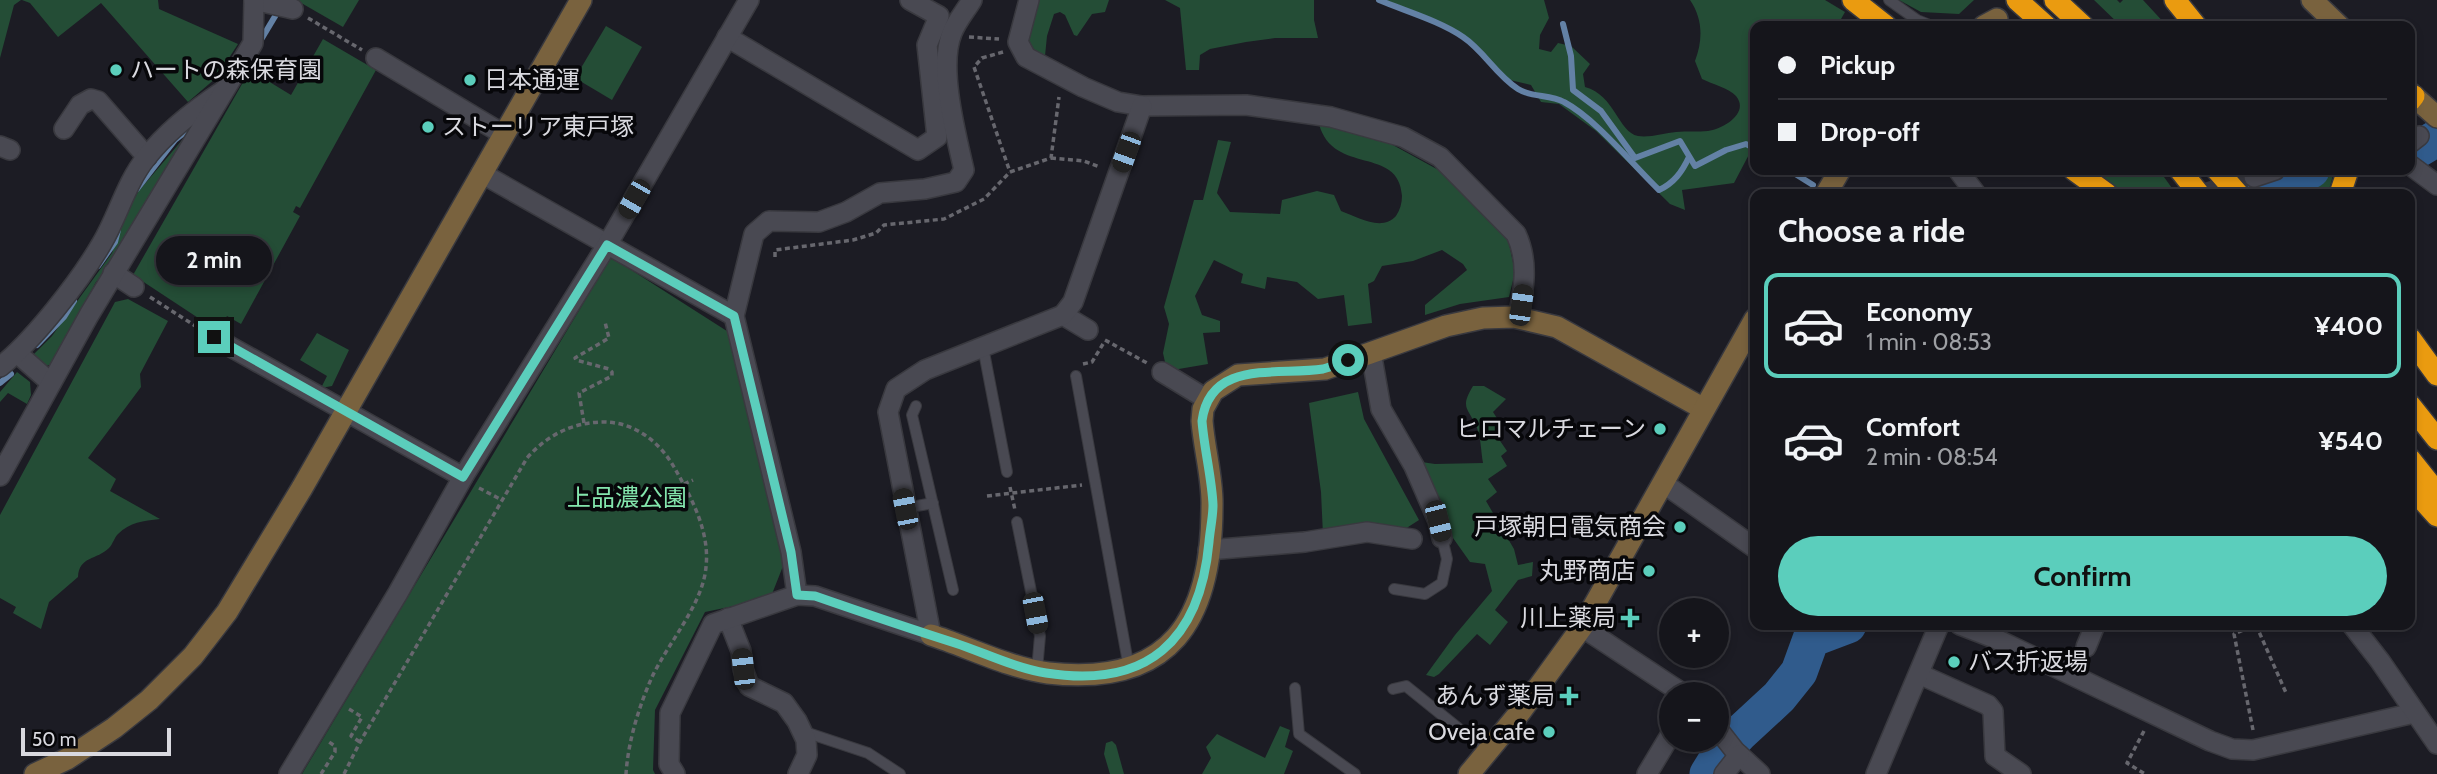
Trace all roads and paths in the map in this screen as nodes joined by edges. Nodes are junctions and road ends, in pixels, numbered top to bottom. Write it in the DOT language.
graph roads {
  1 [pos="254,0"];
  2 [pos="581,0"];
  3 [pos="749,0"];
  4 [pos="910,0"];
  5 [pos="972,0"];
  6 [pos="1029,0"];
  7 [pos="1853,0"];
  8 [pos="1889,0"];
  9 [pos="2017,0"];
  10 [pos="2055,0"];
  11 [pos="2175,0"];
  12 [pos="2312,0"];
  13 [pos="293,9"];
  14 [pos="1879,21"];
  15 [pos="1921,21"];
  16 [pos="2040,21"];
  17 [pos="2078,21"];
  18 [pos="2192,21"];
  19 [pos="2334,21"];
  20 [pos="727,37"];
  21 [pos="1004,52"];
  22 [pos="376,58"];
  23 [pos="227,89"];
  24 [pos="1142,106"];
  25 [pos="64,129"];
  26 [pos="503,134"];
  27 [pos="147,157"];
  28 [pos="1051,158"];
  29 [pos="2415,169"];
  30 [pos="1010,172"];
  31 [pos="481,173"];
  32 [pos="1118,175"];
  33 [pos="2081,175"];
  34 [pos="2183,175"];
  35 [pos="2221,175"];
  36 [pos="2260,175"];
  37 [pos="2254,177"];
  38 [pos="2437,185"];
  39 [pos="2100,189"];
  40 [pos="2195,189"];
  41 [pos="2234,189"];
  42 [pos="607,245"];
  43 [pos="113,274"];
  44 [pos="134,287"];
  45 [pos="1063,315"];
  46 [pos="734,316"];
  47 [pos="1518,318"];
  48 [pos="605,322"];
  49 [pos="1096,335"];
  50 [pos="214,337"];
  51 [pos="1748,344"];
  52 [pos="2415,345"];
  53 [pos="983,347"];
  54 [pos="1371,352"];
  55 [pos="17,353"];
  56 [pos="0,367"];
  57 [pos="1162,372"];
  58 [pos="2437,375"];
  59 [pos="1076,376"];
  60 [pos="51,383"];
  61 [pos="1208,400"];
  62 [pos="916,406"];
  63 [pos="346,410"];
  64 [pos="1704,410"];
  65 [pos="2415,411"];
  66 [pos="584,423"];
  67 [pos="2437,439"];
  68 [pos="2415,465"];
  69 [pos="1007,472"];
  70 [pos="0,476"];
  71 [pos="693,480"];
  72 [pos="469,481"];
  73 [pos="1096,483"];
  74 [pos="1663,483"];
  75 [pos="684,484"];
  76 [pos="2415,492"];
  77 [pos="2437,493"];
  78 [pos="1012,494"];
  79 [pos="987,496"];
  80 [pos="501,500"];
  81 [pos="933,503"];
  82 [pos="905,509"];
  83 [pos="2437,516"];
  84 [pos="1017,523"];
  85 [pos="1440,529"];
  86 [pos="1412,539"];
  87 [pos="1750,544"];
  88 [pos="1391,546"];
  89 [pos="1208,550"];
  90 [pos="1394,589"];
  91 [pos="953,590"];
  92 [pos="797,595"];
  93 [pos="728,618"];
  94 [pos="1582,627"];
  95 [pos="1937,630"];
  96 [pos="1973,630"];
  97 [pos="2093,630"];
  98 [pos="2244,630"];
  99 [pos="2258,630"];
  100 [pos="2356,630"];
  101 [pos="931,635"];
  102 [pos="2086,647"];
  103 [pos="1129,668"];
  104 [pos="1037,670"];
  105 [pos="1919,674"];
  106 [pos="1665,682"];
  107 [pos="1295,688"];
  108 [pos="1393,689"];
  109 [pos="2287,695"];
  110 [pos="352,711"];
  111 [pos="2414,713"];
  112 [pos="2145,728"];
  113 [pos="802,732"];
  114 [pos="360,742"];
  115 [pos="1729,743"];
  116 [pos="2437,744"];
  117 [pos="1490,749"];
  118 [pos="2257,749"];
  119 [pos="1660,752"];
  120 [pos="1737,753"];
  121 [pos="35,774"];
  122 [pos="289,774"];
  123 [pos="344,774"];
  124 [pos="626,774"];
  125 [pos="675,774"];
  126 [pos="798,774"];
  127 [pos="900,774"];
  128 [pos="1355,774"];
  129 [pos="1469,774"];
  130 [pos="1647,774"];
  131 [pos="1724,774"];
  132 [pos="1760,774"];
  133 [pos="1876,774"];
  134 [pos="2021,774"];
  135 [pos="2145,774"];
  1 -- 13 [label="street"];
  1 -- 23 [label="street"];
  2 -- 26 [label="street"];
  3 -- 20 [label="street"];
  4 -- 20 [label="street"];
  5 -- 46 [label="street"];
  6 -- 24 [label="street"];
  7 -- 14 [label="highway"];
  8 -- 15 [label="lane"];
  9 -- 16 [label="highway"];
  10 -- 17 [label="highway"];
  11 -- 18 [label="highway"];
  12 -- 19 [label="street"];
  13 -- 22 [label="path"];
  20 -- 42 [label="street"];
  21 -- 30 [label="path"];
  22 -- 26 [label="street"];
  23 -- 27 [label="street"];
  23 -- 43 [label="street"];
  24 -- 32 [label="street"];
  24 -- 47 [label="street"];
  25 -- 27 [label="street"];
  26 -- 31 [label="street"];
  27 -- 55 [label="street"];
  28 -- 32 [label="path"];
  29 -- 38 [label="street"];
  31 -- 42 [label="street"];
  31 -- 63 [label="street"];
  32 -- 45 [label="street"];
  33 -- 39 [label="highway"];
  34 -- 40 [label="highway"];
  35 -- 41 [label="highway"];
  36 -- 37 [label="street"];
  42 -- 46 [label="street"];
  42 -- 72 [label="street"];
  43 -- 44 [label="street"];
  43 -- 60 [label="street"];
  44 -- 50 [label="path"];
  45 -- 49 [label="street"];
  45 -- 53 [label="street"];
  46 -- 92 [label="street"];
  47 -- 54 [label="street"];
  47 -- 64 [label="street"];
  48 -- 66 [label="path"];
  49 -- 57 [label="path"];
  49 -- 59 [label="path"];
  50 -- 63 [label="street"];
  51 -- 64 [label="street"];
  52 -- 58 [label="highway"];
  53 -- 69 [label="lane"];
  53 -- 82 [label="street"];
  54 -- 61 [label="street"];
  54 -- 85 [label="street"];
  55 -- 56 [label="street"];
  55 -- 60 [label="street"];
  57 -- 61 [label="street"];
  59 -- 73 [label="lane"];
  60 -- 70 [label="street"];
  61 -- 89 [label="street"];
  62 -- 81 [label="lane"];
  63 -- 72 [label="street"];
  63 -- 121 [label="street"];
  64 -- 74 [label="street"];
  65 -- 67 [label="highway"];
  66 -- 75 [label="path"];
  66 -- 80 [label="path"];
  68 -- 77 [label="highway"];
  69 -- 78 [label="path"];
  71 -- 75 [label="path"];
  72 -- 80 [label="path"];
  72 -- 122 [label="street"];
  73 -- 78 [label="path"];
  73 -- 103 [label="lane"];
  74 -- 87 [label="street"];
  74 -- 94 [label="street"];
  75 -- 124 [label="path"];
  76 -- 83 [label="highway"];
  78 -- 79 [label="path"];
  78 -- 84 [label="path"];
  80 -- 114 [label="path"];
  81 -- 82 [label="lane"];
  81 -- 91 [label="lane"];
  82 -- 101 [label="street"];
  84 -- 104 [label="lane"];
  85 -- 86 [label="street"];
  85 -- 90 [label="lane"];
  86 -- 88 [label="street"];
  86 -- 89 [label="street"];
  89 -- 103 [label="street"];
  92 -- 93 [label="street"];
  92 -- 101 [label="street"];
  93 -- 113 [label="street"];
  93 -- 125 [label="street"];
  94 -- 106 [label="street"];
  94 -- 117 [label="street"];
  95 -- 105 [label="street"];
  96 -- 118 [label="street"];
  97 -- 102 [label="street"];
  98 -- 118 [label="path"];
  99 -- 109 [label="path"];
  100 -- 111 [label="street"];
  101 -- 104 [label="street"];
  103 -- 104 [label="street"];
  105 -- 133 [label="street"];
  105 -- 134 [label="street"];
  107 -- 128 [label="lane"];
  108 -- 117 [label="lane"];
  110 -- 114 [label="path"];
  111 -- 116 [label="street"];
  111 -- 118 [label="street"];
  112 -- 135 [label="path"];
  113 -- 126 [label="street"];
  113 -- 127 [label="lane"];
  114 -- 123 [label="path"];
  115 -- 120 [label="street"];
  117 -- 129 [label="street"];
  119 -- 130 [label="street"];
  120 -- 131 [label="street"];
  120 -- 132 [label="street"];
}
